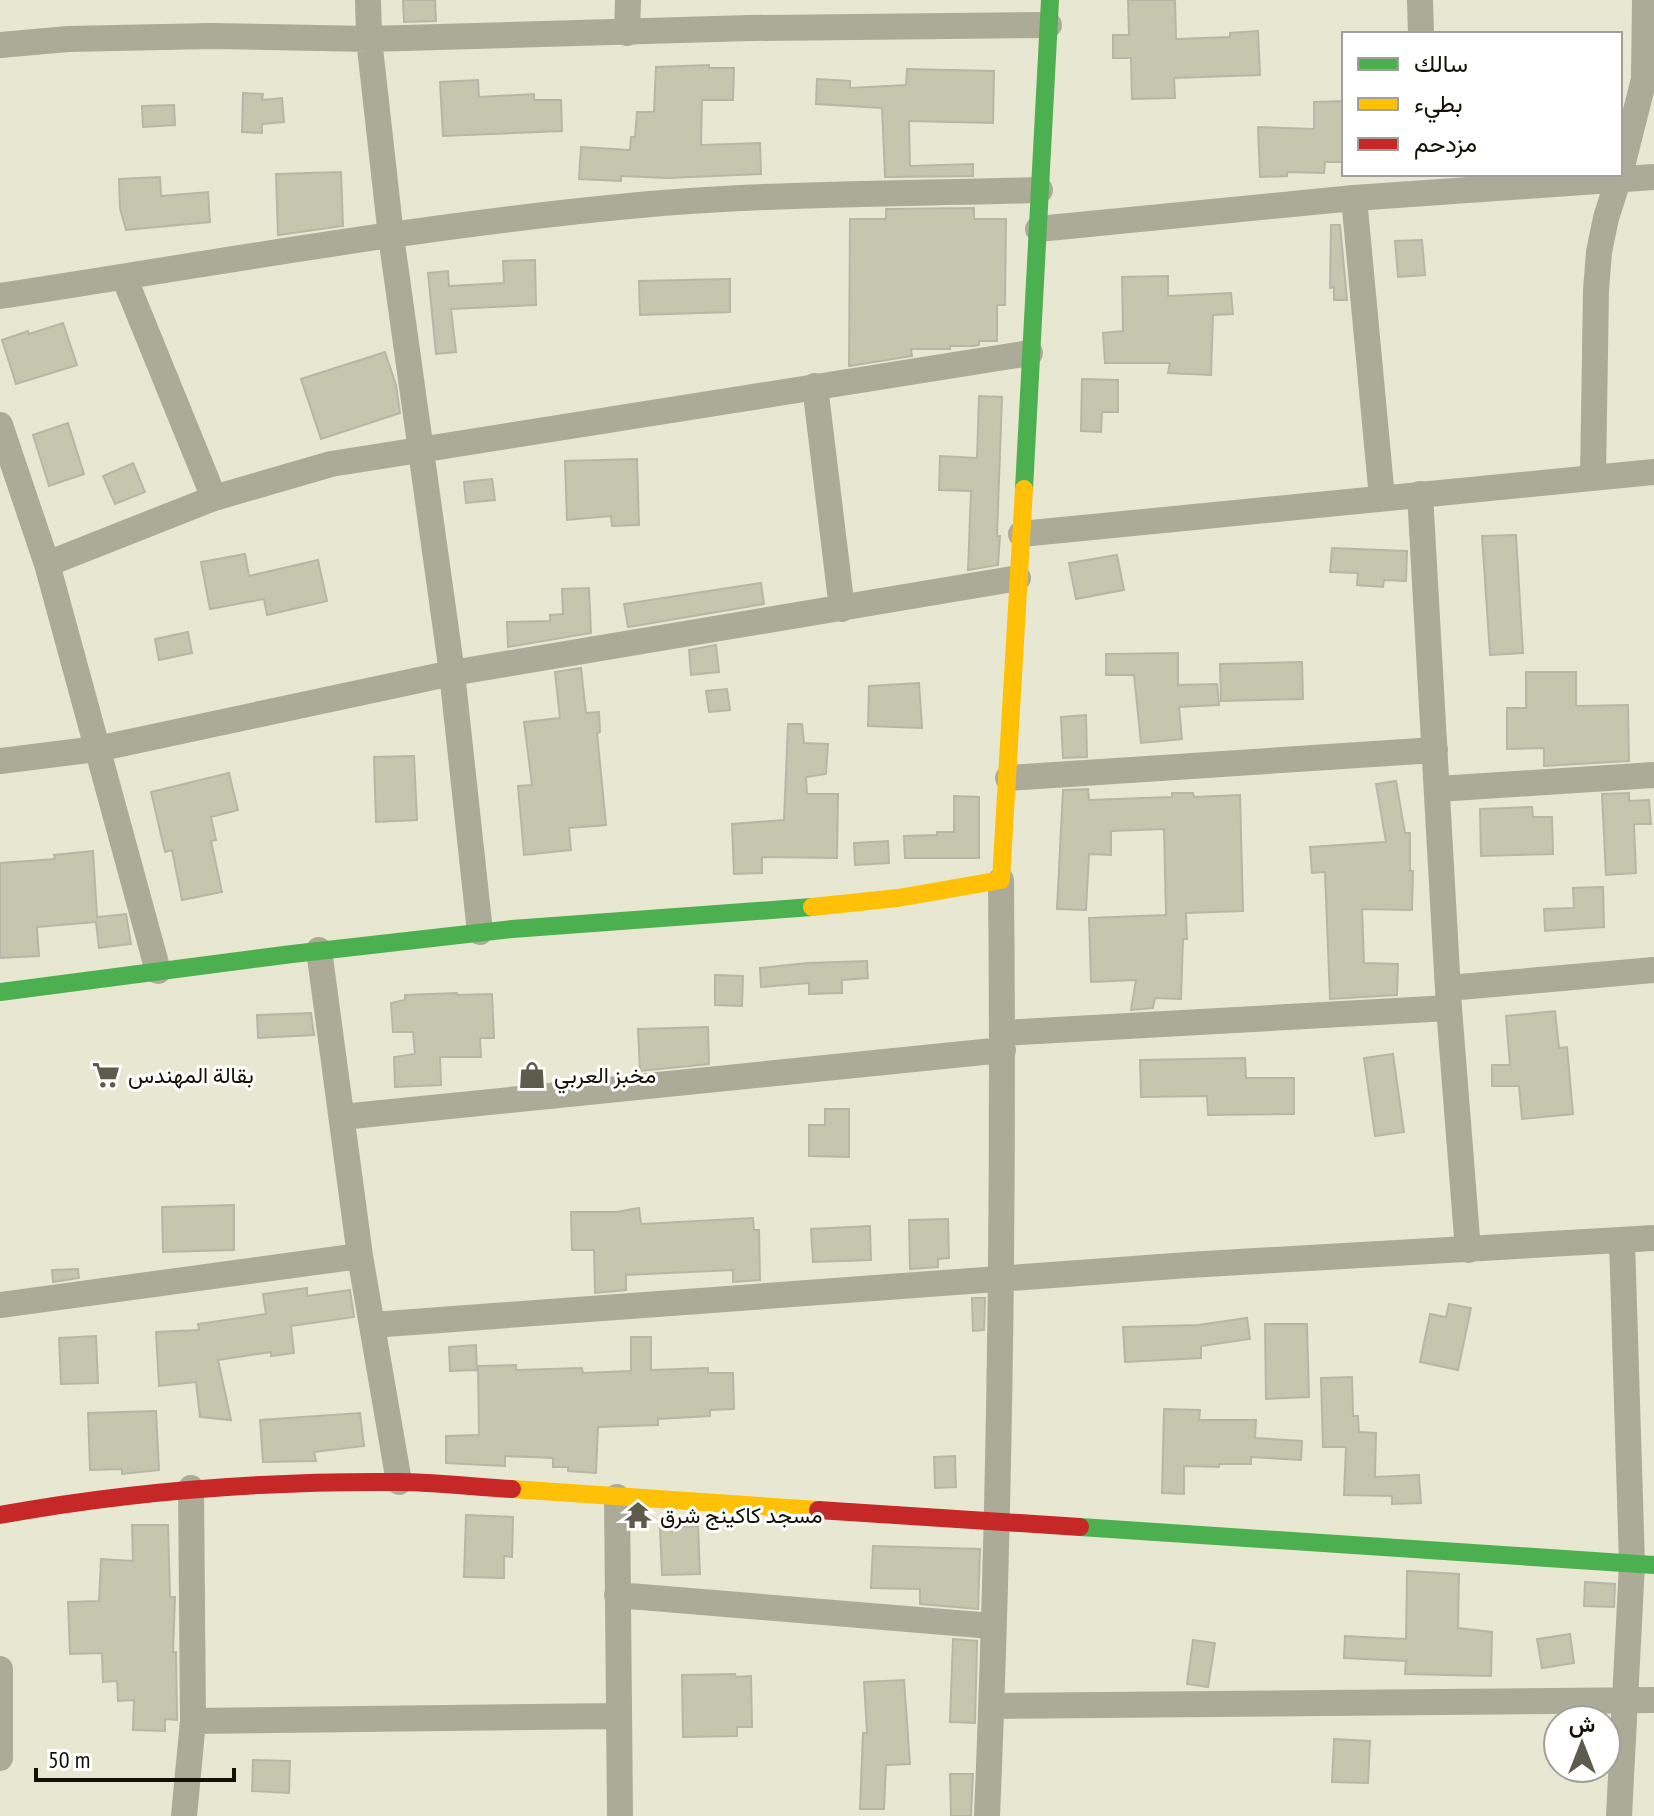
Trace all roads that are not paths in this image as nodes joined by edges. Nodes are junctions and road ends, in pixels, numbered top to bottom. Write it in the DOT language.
graph roads {
  1 [pos="368,0"];
  2 [pos="628,0"];
  3 [pos="1420,0"];
  4 [pos="1645,0"];
  5 [pos="1049,12"];
  6 [pos="1421,32"];
  7 [pos="627,33"];
  8 [pos="369,39"];
  9 [pos="0,45"];
  10 [pos="1650,52"];
  11 [pos="1622,164"];
  12 [pos="1619,176"];
  13 [pos="1654,177"];
  14 [pos="1426,183"];
  15 [pos="1040,190"];
  16 [pos="1354,198"];
  17 [pos="1038,229"];
  18 [pos="391,236"];
  19 [pos="124,277"];
  20 [pos="0,296"];
  21 [pos="1030,353"];
  22 [pos="815,386"];
  23 [pos="0,425"];
  24 [pos="422,448"];
  25 [pos="1654,472"];
  26 [pos="1593,477"];
  27 [pos="1420,494"];
  28 [pos="214,498"];
  29 [pos="1382,498"];
  30 [pos="1021,534"];
  31 [pos="47,564"];
  32 [pos="1018,578"];
  33 [pos="842,609"];
  34 [pos="452,673"];
  35 [pos="97,749"];
  36 [pos="1435,750"];
  37 [pos="0,761"];
  38 [pos="1654,775"];
  39 [pos="1008,778"];
  40 [pos="1438,789"];
  41 [pos="1001,880"];
  42 [pos="480,932"];
  43 [pos="319,950"];
  44 [pos="1654,970"];
  45 [pos="158,971"];
  46 [pos="0,992"];
  47 [pos="1448,998"];
  48 [pos="1003,1042"];
  49 [pos="342,1117"];
  50 [pos="1654,1238"];
  51 [pos="1622,1241"];
  52 [pos="1468,1250"];
  53 [pos="360,1256"];
  54 [pos="1000,1278"];
  55 [pos="0,1305"];
  56 [pos="372,1325"];
  57 [pos="399,1482"];
  58 [pos="191,1488"];
  59 [pos="617,1497"];
  60 [pos="0,1515"];
  61 [pos="996,1521"];
  62 [pos="1643,1565"];
  63 [pos="617,1595"];
  64 [pos="992,1626"];
  65 [pos="0,1669"];
  66 [pos="1654,1700"];
  67 [pos="1625,1701"];
  68 [pos="992,1706"];
  69 [pos="618,1716"];
  70 [pos="193,1721"];
  71 [pos="0,1758"];
  72 [pos="184,1816"];
  73 [pos="620,1816"];
  74 [pos="987,1816"];
  75 [pos="1619,1816"];
  1 -- 8 [label="street"];
  2 -- 7 [label="street"];
  3 -- 6 [label="street"];
  4 -- 10 [label="street"];
  5 -- 7 [label="street"];
  5 -- 15 [label="street"];
  7 -- 8 [label="street"];
  8 -- 9 [label="street"];
  8 -- 18 [label="street"];
  10 -- 11 [label="street"];
  12 -- 13 [label="street"];
  12 -- 14 [label="street"];
  12 -- 26 [label="street"];
  14 -- 16 [label="street"];
  15 -- 17 [label="street"];
  15 -- 18 [label="street"];
  16 -- 17 [label="street"];
  16 -- 29 [label="street"];
  17 -- 21 [label="street"];
  18 -- 19 [label="street"];
  18 -- 24 [label="street"];
  19 -- 20 [label="street"];
  19 -- 28 [label="street"];
  21 -- 22 [label="street"];
  21 -- 30 [label="street"];
  22 -- 24 [label="street"];
  22 -- 33 [label="street"];
  23 -- 31 [label="street"];
  24 -- 28 [label="street"];
  24 -- 34 [label="street"];
  25 -- 26 [label="street"];
  26 -- 27 [label="street"];
  27 -- 29 [label="street"];
  27 -- 36 [label="street"];
  28 -- 31 [label="street"];
  29 -- 30 [label="street"];
  30 -- 32 [label="street"];
  31 -- 35 [label="street"];
  32 -- 33 [label="street"];
  32 -- 39 [label="street"];
  33 -- 34 [label="street"];
  34 -- 35 [label="street"];
  34 -- 42 [label="street"];
  35 -- 37 [label="street"];
  35 -- 45 [label="street"];
  36 -- 39 [label="street"];
  36 -- 40 [label="street"];
  38 -- 40 [label="street"];
  39 -- 41 [label="street"];
  40 -- 47 [label="street"];
  41 -- 42 [label="street"];
  41 -- 48 [label="street"];
  42 -- 43 [label="street"];
  43 -- 45 [label="street"];
  43 -- 49 [label="street"];
  44 -- 47 [label="street"];
  45 -- 46 [label="street"];
  47 -- 48 [label="street"];
  47 -- 52 [label="street"];
  48 -- 49 [label="street"];
  48 -- 54 [label="street"];
  49 -- 53 [label="street"];
  50 -- 51 [label="street"];
  51 -- 52 [label="street"];
  51 -- 62 [label="street"];
  52 -- 54 [label="street"];
  53 -- 55 [label="street"];
  53 -- 56 [label="street"];
  54 -- 56 [label="street"];
  54 -- 61 [label="street"];
  56 -- 57 [label="street"];
  57 -- 58 [label="street"];
  57 -- 59 [label="street"];
  58 -- 60 [label="street"];
  58 -- 70 [label="street"];
  59 -- 61 [label="street"];
  59 -- 63 [label="street"];
  61 -- 62 [label="street"];
  61 -- 64 [label="street"];
  62 -- 67 [label="street"];
  63 -- 64 [label="street"];
  63 -- 69 [label="street"];
  64 -- 68 [label="street"];
  65 -- 71 [label="street"];
  66 -- 67 [label="street"];
  67 -- 68 [label="street"];
  67 -- 75 [label="street"];
  68 -- 74 [label="street"];
  69 -- 70 [label="street"];
  69 -- 73 [label="street"];
  70 -- 72 [label="street"];
}
